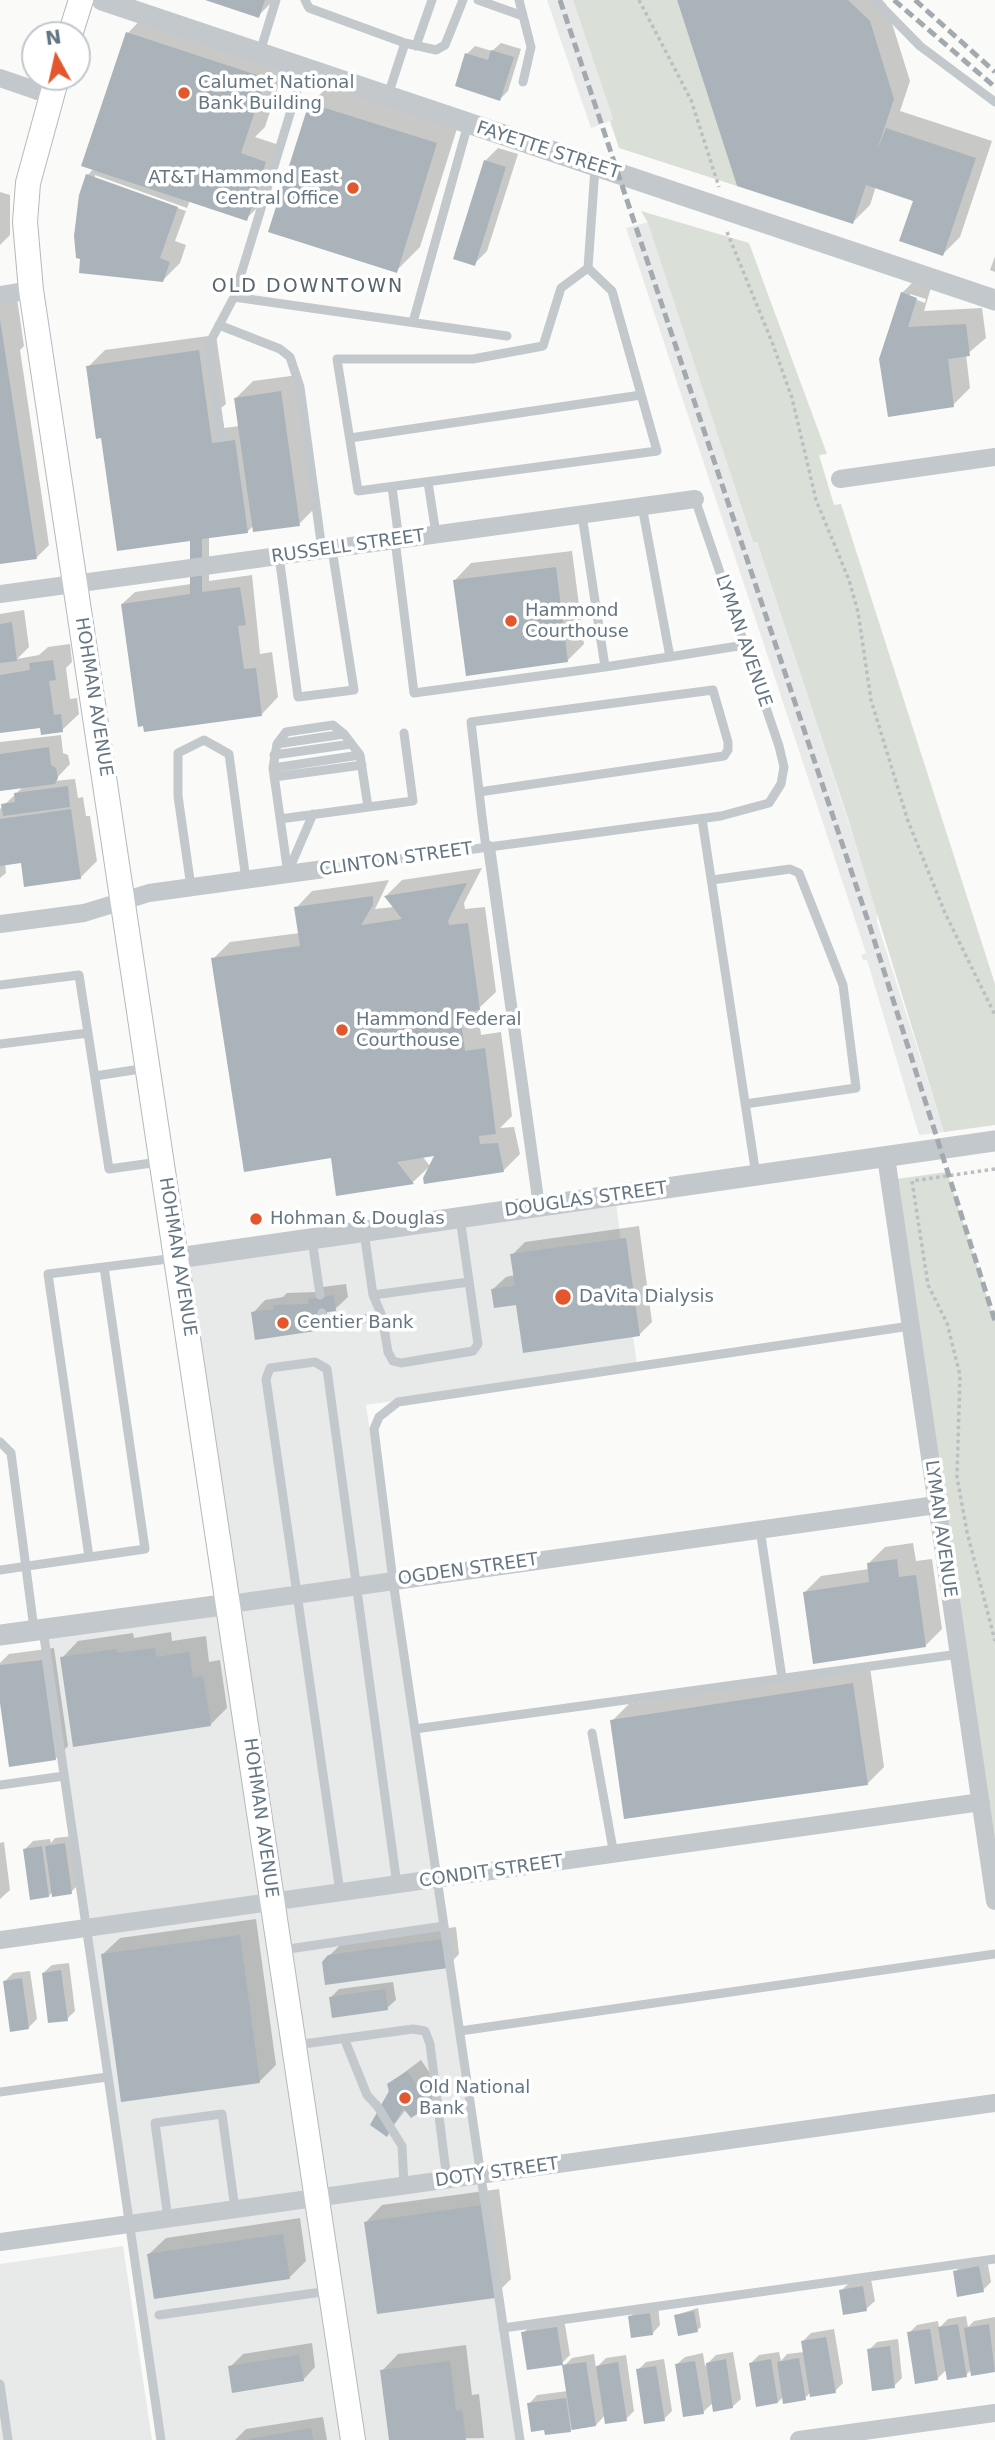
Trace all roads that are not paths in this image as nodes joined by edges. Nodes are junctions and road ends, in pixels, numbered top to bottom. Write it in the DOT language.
graph roads {
  1 [pos="81,0"];
  2 [pos="102,0"];
  3 [pos="276,0"];
  4 [pos="306,0"];
  5 [pos="432,0"];
  6 [pos="463,0"];
  7 [pos="478,0"];
  8 [pos="519,0"];
  9 [pos="876,0"];
  10 [pos="523,16"];
  11 [pos="74,21"];
  12 [pos="405,43"];
  13 [pos="416,46"];
  14 [pos="260,53"];
  15 [pos="304,68"];
  16 [pos="0,78"];
  17 [pos="21,81"];
  18 [pos="523,82"];
  19 [pos="54,91"];
  20 [pos="387,96"];
  21 [pos="995,102"];
  22 [pos="468,124"];
  23 [pos="595,166"];
  24 [pos="587,268"];
  25 [pos="31,290"];
  26 [pos="0,295"];
  27 [pos="234,297"];
  28 [pos="995,300"];
  29 [pos="413,322"];
  30 [pos="219,326"];
  31 [pos="507,336"];
  32 [pos="641,395"];
  33 [pos="221,437"];
  34 [pos="350,438"];
  35 [pos="995,457"];
  36 [pos="840,479"];
  37 [pos="428,482"];
  38 [pos="392,487"];
  39 [pos="695,499"];
  40 [pos="642,506"];
  41 [pos="582,514"];
  42 [pos="436,534"];
  43 [pos="397,540"];
  44 [pos="327,549"];
  45 [pos="279,556"];
  46 [pos="76,584"];
  47 [pos="0,594"];
  48 [pos="745,645"];
  49 [pos="670,657"];
  50 [pos="606,667"];
  51 [pos="404,733"];
  52 [pos="351,744"];
  53 [pos="274,755"];
  54 [pos="361,760"];
  55 [pos="273,773"];
  56 [pos="781,784"];
  57 [pos="479,792"];
  58 [pos="368,807"];
  59 [pos="313,814"];
  60 [pos="279,819"];
  61 [pos="702,819"];
  62 [pos="487,848"];
  63 [pos="324,869"];
  64 [pos="288,874"];
  65 [pos="246,880"];
  66 [pos="712,880"];
  67 [pos="191,887"];
  68 [pos="124,901"];
  69 [pos="0,924"];
  70 [pos="0,985"];
  71 [pos="88,1032"];
  72 [pos="0,1044"];
  73 [pos="149,1068"];
  74 [pos="95,1076"];
  75 [pos="746,1104"];
  76 [pos="995,1141"];
  77 [pos="886,1157"];
  78 [pos="163,1161"];
  79 [pos="756,1175"];
  80 [pos="539,1206"];
  81 [pos="460,1218"];
  82 [pos="364,1232"];
  83 [pos="312,1239"];
  84 [pos="178,1258"];
  85 [pos="104,1267"];
  86 [pos="469,1282"];
  87 [pos="320,1295"];
  88 [pos="373,1296"];
  89 [pos="322,1313"];
  90 [pos="382,1316"];
  91 [pos="910,1325"];
  92 [pos="0,1442"];
  93 [pos="936,1505"];
  94 [pos="760,1530"];
  95 [pos="89,1557"];
  96 [pos="26,1567"];
  97 [pos="0,1570"];
  98 [pos="393,1581"];
  99 [pos="357,1586"];
  100 [pos="295,1594"];
  101 [pos="230,1604"];
  102 [pos="39,1630"];
  103 [pos="0,1635"];
  104 [pos="959,1654"];
  105 [pos="782,1678"];
  106 [pos="415,1729"];
  107 [pos="592,1733"];
  108 [pos="64,1776"];
  109 [pos="0,1785"];
  110 [pos="981,1802"];
  111 [pos="614,1855"];
  112 [pos="437,1880"];
  113 [pos="397,1885"];
  114 [pos="340,1892"];
  115 [pos="273,1901"];
  116 [pos="995,1901"];
  117 [pos="444,1926"];
  118 [pos="85,1927"];
  119 [pos="0,1940"];
  120 [pos="280,1951"];
  121 [pos="995,1954"];
  122 [pos="460,2031"];
  123 [pos="344,2038"];
  124 [pos="294,2045"];
  125 [pos="107,2077"];
  126 [pos="0,2092"];
  127 [pos="995,2103"];
  128 [pos="481,2175"];
  129 [pos="447,2180"];
  130 [pos="404,2186"];
  131 [pos="317,2198"];
  132 [pos="235,2210"];
  133 [pos="168,2219"];
  134 [pos="128,2224"];
  135 [pos="0,2242"];
  136 [pos="995,2259"];
  137 [pos="331,2291"];
  138 [pos="159,2315"];
  139 [pos="503,2329"];
  140 [pos="0,2378"];
  141 [pos="0,2384"];
  142 [pos="995,2413"];
  143 [pos="8,2440"];
  144 [pos="161,2440"];
  145 [pos="353,2440"];
  146 [pos="520,2440"];
  147 [pos="799,2440"];
  1 -- 11 [label="main road"];
  2 -- 14 [label="street, FAYETTE STREET"];
  3 -- 14 [label="lane"];
  4 -- 12 [label="lane"];
  5 -- 13 [label="lane"];
  6 -- 13 [label="lane"];
  7 -- 10 [label="lane"];
  8 -- 10 [label="lane"];
  9 -- 21 [label="lane"];
  10 -- 18 [label="lane"];
  12 -- 13 [label="lane"];
  12 -- 20 [label="lane"];
  14 -- 15 [label="street, FAYETTE STREET"];
  15 -- 20 [label="street, FAYETTE STREET"];
  15 -- 27 [label="lane"];
  16 -- 17 [label="street"];
  19 -- 25 [label="main road, HOHMAN AVENUE"];
  20 -- 22 [label="street, FAYETTE STREET"];
  22 -- 23 [label="street, FAYETTE STREET"];
  22 -- 29 [label="lane"];
  23 -- 24 [label="lane"];
  23 -- 28 [label="street, FAYETTE STREET"];
  24 -- 32 [label="lane"];
  24 -- 34 [label="lane"];
  25 -- 26 [label="street"];
  25 -- 46 [label="main road, HOHMAN AVENUE"];
  27 -- 29 [label="lane"];
  27 -- 30 [label="lane"];
  29 -- 31 [label="lane"];
  30 -- 33 [label="lane"];
  30 -- 44 [label="lane"];
  32 -- 34 [label="lane"];
  32 -- 37 [label="lane"];
  34 -- 38 [label="lane"];
  35 -- 36 [label="street"];
  37 -- 38 [label="lane"];
  37 -- 42 [label="lane"];
  38 -- 43 [label="lane"];
  39 -- 40 [label="street, RUSSELL STREET"];
  39 -- 48 [label="lane, LYMAN AVENUE"];
  40 -- 41 [label="street, RUSSELL STREET"];
  40 -- 49 [label="lane"];
  41 -- 42 [label="street, RUSSELL STREET"];
  41 -- 50 [label="lane"];
  42 -- 43 [label="street, RUSSELL STREET"];
  43 -- 44 [label="street, RUSSELL STREET"];
  43 -- 50 [label="lane"];
  44 -- 45 [label="street, RUSSELL STREET"];
  44 -- 45 [label="lane"];
  45 -- 46 [label="street, RUSSELL STREET"];
  46 -- 47 [label="street, RUSSELL STREET"];
  46 -- 68 [label="main road, HOHMAN AVENUE"];
  48 -- 49 [label="lane"];
  48 -- 56 [label="lane, LYMAN AVENUE"];
  49 -- 50 [label="lane"];
  51 -- 58 [label="lane"];
  52 -- 53 [label="lane"];
  52 -- 53 [label="lane"];
  52 -- 54 [label="lane"];
  53 -- 55 [label="lane"];
  54 -- 55 [label="lane"];
  54 -- 58 [label="lane"];
  55 -- 60 [label="lane"];
  56 -- 61 [label="lane, CLINTON STREET"];
  57 -- 57 [label="lane"];
  57 -- 62 [label="lane"];
  58 -- 59 [label="lane"];
  59 -- 60 [label="lane"];
  59 -- 64 [label="lane"];
  60 -- 64 [label="lane"];
  61 -- 62 [label="lane, CLINTON STREET"];
  61 -- 66 [label="lane"];
  62 -- 63 [label="lane, CLINTON STREET"];
  62 -- 80 [label="street"];
  63 -- 64 [label="street, CLINTON STREET"];
  64 -- 65 [label="street, CLINTON STREET"];
  65 -- 67 [label="street, CLINTON STREET"];
  65 -- 67 [label="lane"];
  66 -- 75 [label="lane"];
  66 -- 75 [label="lane"];
  67 -- 68 [label="street, CLINTON STREET"];
  68 -- 69 [label="street, CLINTON STREET"];
  68 -- 73 [label="main road, HOHMAN AVENUE"];
  70 -- 71 [label="lane"];
  71 -- 72 [label="lane"];
  71 -- 74 [label="lane"];
  73 -- 74 [label="lane"];
  73 -- 78 [label="main road, HOHMAN AVENUE"];
  74 -- 78 [label="lane"];
  75 -- 79 [label="lane"];
  76 -- 77 [label="street, DOUGLAS STREET"];
  77 -- 79 [label="street, DOUGLAS STREET"];
  77 -- 91 [label="street, LYMAN AVENUE"];
  78 -- 84 [label="main road, HOHMAN AVENUE"];
  79 -- 80 [label="street, DOUGLAS STREET"];
  80 -- 81 [label="street, DOUGLAS STREET"];
  81 -- 82 [label="street, DOUGLAS STREET"];
  81 -- 86 [label="lane"];
  82 -- 83 [label="street, DOUGLAS STREET"];
  82 -- 88 [label="lane"];
  83 -- 84 [label="street, DOUGLAS STREET"];
  83 -- 87 [label="lane"];
  84 -- 85 [label="lane"];
  84 -- 101 [label="main road, HOHMAN AVENUE"];
  85 -- 95 [label="lane"];
  85 -- 95 [label="lane"];
  86 -- 88 [label="lane"];
  86 -- 90 [label="lane"];
  88 -- 90 [label="lane"];
  89 -- 90 [label="lane"];
  91 -- 93 [label="street, LYMAN AVENUE"];
  91 -- 98 [label="lane"];
  92 -- 96 [label="lane"];
  93 -- 94 [label="street, OGDEN STREET"];
  93 -- 104 [label="street, LYMAN AVENUE"];
  94 -- 98 [label="street, OGDEN STREET"];
  94 -- 105 [label="lane"];
  95 -- 96 [label="lane"];
  96 -- 97 [label="lane"];
  96 -- 102 [label="lane"];
  98 -- 99 [label="street, OGDEN STREET"];
  98 -- 106 [label="lane"];
  99 -- 100 [label="street, OGDEN STREET"];
  99 -- 100 [label="lane"];
  99 -- 113 [label="lane"];
  100 -- 101 [label="street, OGDEN STREET"];
  100 -- 114 [label="lane"];
  101 -- 102 [label="street, OGDEN STREET"];
  101 -- 115 [label="main road, HOHMAN AVENUE"];
  102 -- 103 [label="street, OGDEN STREET"];
  102 -- 108 [label="lane"];
  104 -- 105 [label="lane"];
  104 -- 110 [label="street, LYMAN AVENUE"];
  105 -- 106 [label="lane"];
  106 -- 112 [label="lane"];
  107 -- 111 [label="lane"];
  108 -- 109 [label="lane"];
  108 -- 118 [label="lane"];
  110 -- 111 [label="street, CONDIT STREET"];
  110 -- 116 [label="street, LYMAN AVENUE"];
  111 -- 112 [label="street, CONDIT STREET"];
  112 -- 113 [label="street, CONDIT STREET"];
  112 -- 117 [label="lane"];
  113 -- 114 [label="street, CONDIT STREET"];
  114 -- 115 [label="street, CONDIT STREET"];
  115 -- 118 [label="street, CONDIT STREET"];
  115 -- 120 [label="main road, HOHMAN AVENUE"];
  117 -- 120 [label="lane"];
  117 -- 122 [label="lane"];
  118 -- 119 [label="street, CONDIT STREET"];
  118 -- 125 [label="lane"];
  120 -- 124 [label="main road, HOHMAN AVENUE"];
  121 -- 122 [label="lane"];
  122 -- 128 [label="lane"];
  123 -- 124 [label="lane"];
  123 -- 129 [label="lane"];
  123 -- 130 [label="lane"];
  124 -- 131 [label="main road, HOHMAN AVENUE"];
  125 -- 126 [label="lane"];
  125 -- 134 [label="lane"];
  127 -- 128 [label="street, DOTY STREET"];
  128 -- 129 [label="street, DOTY STREET"];
  128 -- 139 [label="lane"];
  129 -- 130 [label="street, DOTY STREET"];
  130 -- 131 [label="street, DOTY STREET"];
  131 -- 132 [label="street, DOTY STREET"];
  131 -- 137 [label="main road, HOHMAN AVENUE"];
  132 -- 133 [label="street, DOTY STREET"];
  132 -- 133 [label="lane"];
  133 -- 134 [label="street, DOTY STREET"];
  134 -- 135 [label="street, DOTY STREET"];
  134 -- 144 [label="lane"];
  136 -- 139 [label="lane"];
  137 -- 138 [label="lane"];
  137 -- 145 [label="main road, HOHMAN AVENUE"];
  139 -- 146 [label="lane"];
  140 -- 141 [label="lane"];
  141 -- 143 [label="lane"];
  142 -- 147 [label="street"];
}
